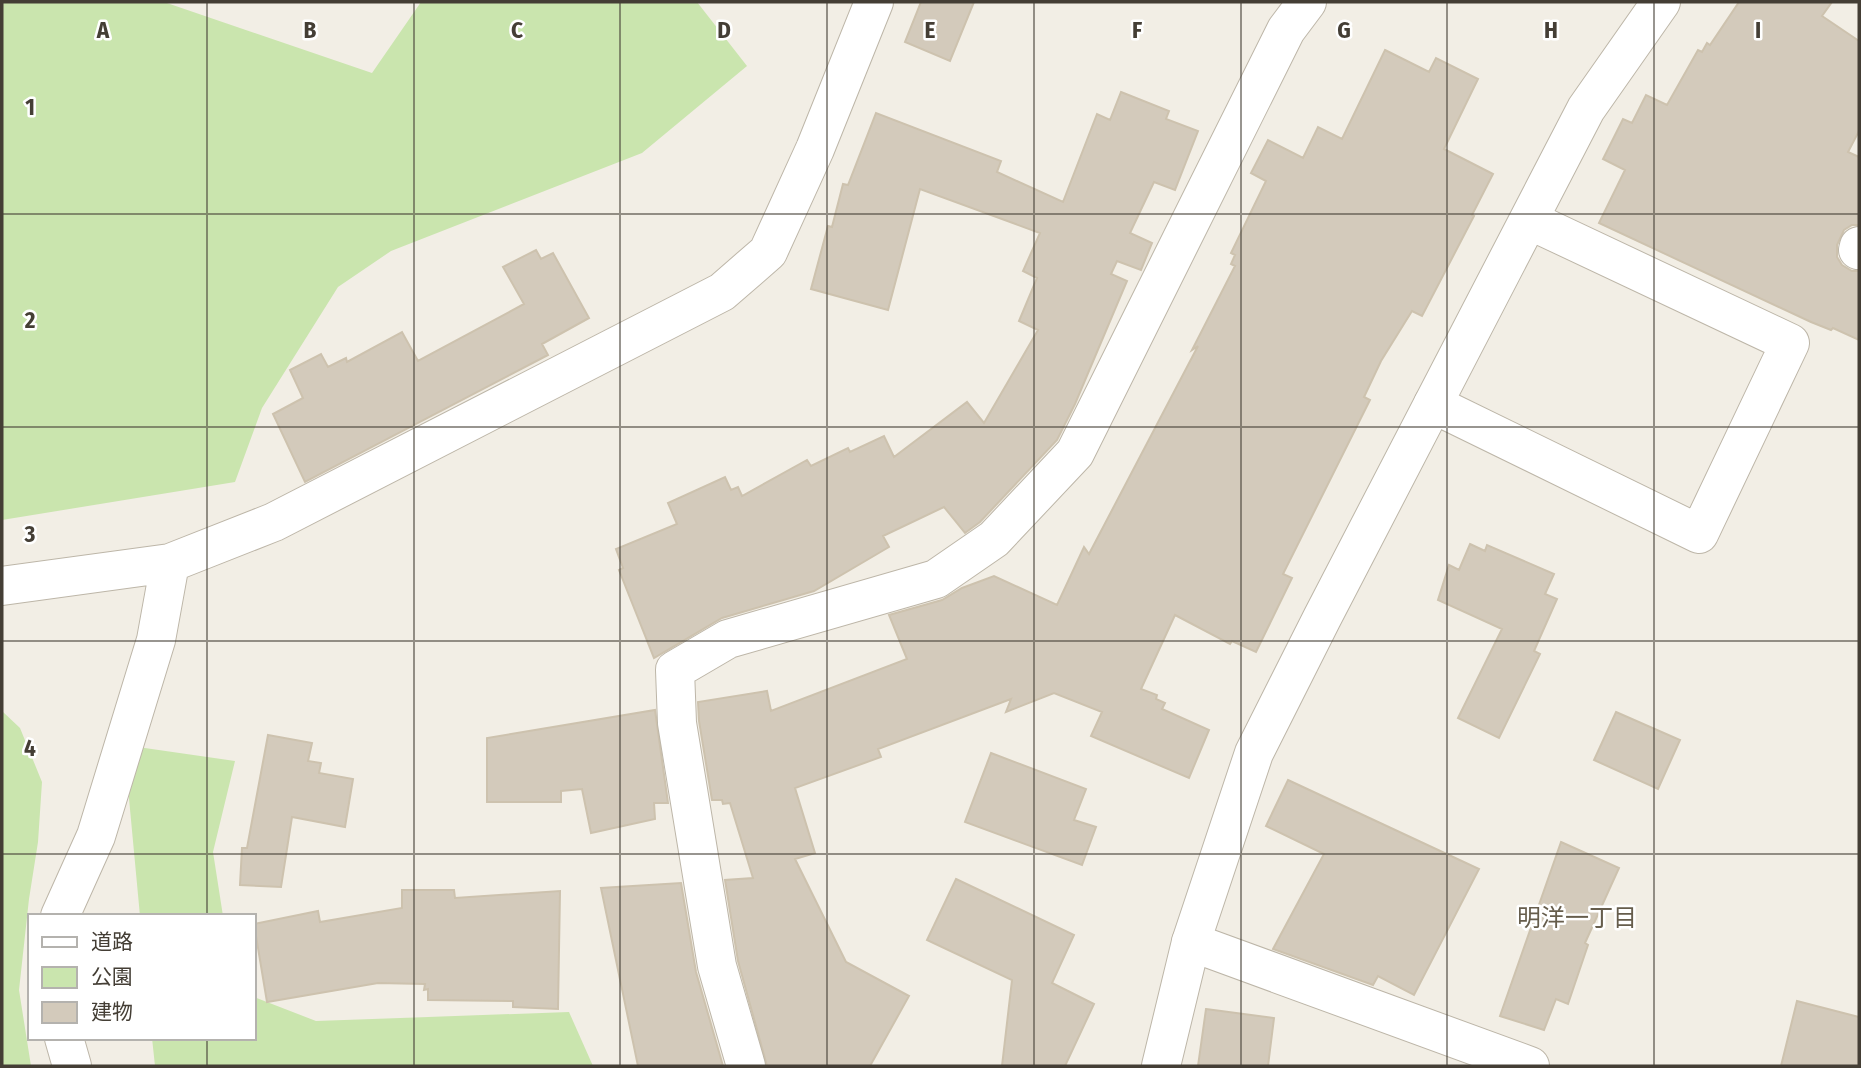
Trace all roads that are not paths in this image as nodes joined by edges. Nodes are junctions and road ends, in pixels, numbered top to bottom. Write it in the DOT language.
graph roads {
  1 [pos="874,2"];
  2 [pos="1307,2"];
  3 [pos="1661,2"];
  4 [pos="1529,220"];
  5 [pos="1433,404"];
  6 [pos="170,563"];
  7 [pos="2,586"];
  8 [pos="61,914"];
  9 [pos="1191,942"];
  10 [pos="65,1040"];
  11 [pos="1467,1055"];
  12 [pos="72,1066"];
  13 [pos="746,1066"];
  14 [pos="1161,1066"];
  15 [pos="1530,1066"];
  1 -- 6 [label="street"];
  2 -- 13 [label="street"];
  3 -- 4 [label="street"];
  4 -- 5 [label="street"];
  4 -- 5 [label="street"];
  5 -- 9 [label="street"];
  6 -- 7 [label="street"];
  6 -- 8 [label="street"];
  9 -- 11 [label="street"];
  9 -- 14 [label="street"];
  10 -- 12 [label="street"];
  11 -- 15 [label="street"];
}
